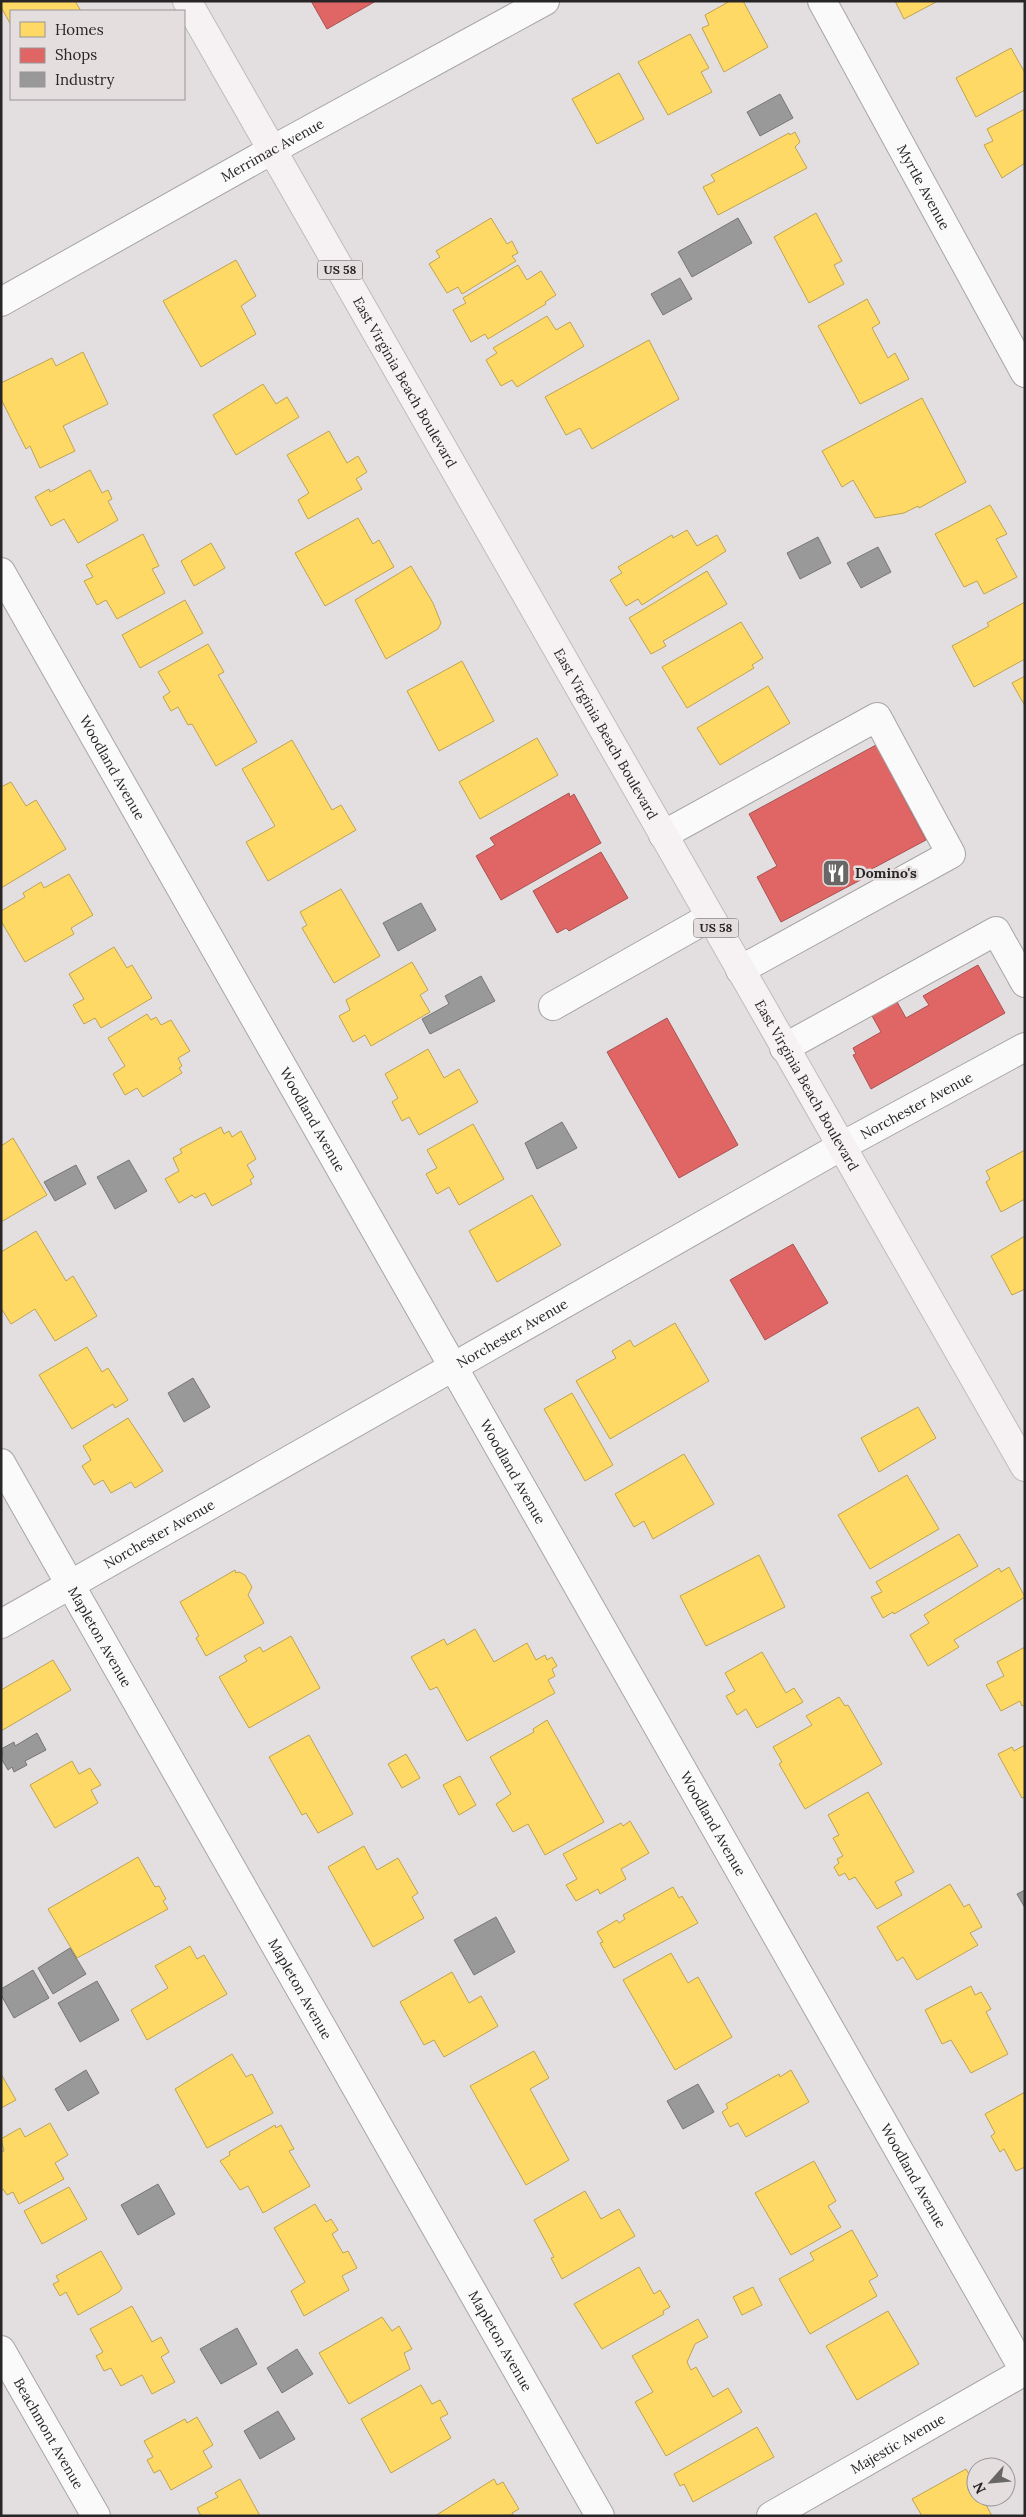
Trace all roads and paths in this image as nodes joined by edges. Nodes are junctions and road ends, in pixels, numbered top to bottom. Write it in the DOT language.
graph roads {
  1 [pos="186,1"];
  2 [pos="545,1"];
  3 [pos="822,1"];
  4 [pos="272,150"];
  5 [pos="1,302"];
  6 [pos="1025,373"];
  7 [pos="1,572"];
  8 [pos="663,835"];
  9 [pos="710,917"];
  10 [pos="740,970"];
  11 [pos="1025,983"];
  12 [pos="553,1006"];
  13 [pos="1025,1047"];
  14 [pos="784,1048"];
  15 [pos="840,1147"];
  16 [pos="452,1367"];
  17 [pos="1,1463"];
  18 [pos="1025,1467"];
  19 [pos="70,1585"];
  20 [pos="1,1624"];
  21 [pos="1,2350"];
  22 [pos="1025,2372"];
  23 [pos="96,2516"];
  24 [pos="600,2516"];
  25 [pos="771,2516"];
  1 -- 4 [label="main road, East Virginia Beach Boulevard / US 58"];
  2 -- 4 [label="street, Merrimac Avenue"];
  3 -- 6 [label="street, Myrtle Avenue"];
  4 -- 5 [label="street, Merrimac Avenue"];
  4 -- 8 [label="main road, East Virginia Beach Boulevard / US 58"];
  7 -- 16 [label="street, Woodland Avenue"];
  8 -- 9 [label="main road, East Virginia Beach Boulevard / US 58"];
  8 -- 10 [label="street"];
  9 -- 10 [label="main road, East Virginia Beach Boulevard / US 58"];
  9 -- 12 [label="street"];
  10 -- 14 [label="main road, East Virginia Beach Boulevard / US 58"];
  11 -- 14 [label="street"];
  13 -- 15 [label="street, Norchester Avenue"];
  14 -- 15 [label="main road, East Virginia Beach Boulevard / US 58"];
  15 -- 16 [label="street, Norchester Avenue"];
  15 -- 18 [label="main road, East Virginia Beach Boulevard / US 58"];
  16 -- 19 [label="street, Norchester Avenue"];
  16 -- 22 [label="street, Woodland Avenue"];
  17 -- 19 [label="street, Mapleton Avenue"];
  19 -- 20 [label="street, Norchester Avenue"];
  19 -- 24 [label="street, Mapleton Avenue"];
  21 -- 23 [label="street, Beachmont Avenue"];
  22 -- 25 [label="street, Majestic Avenue"];
}
